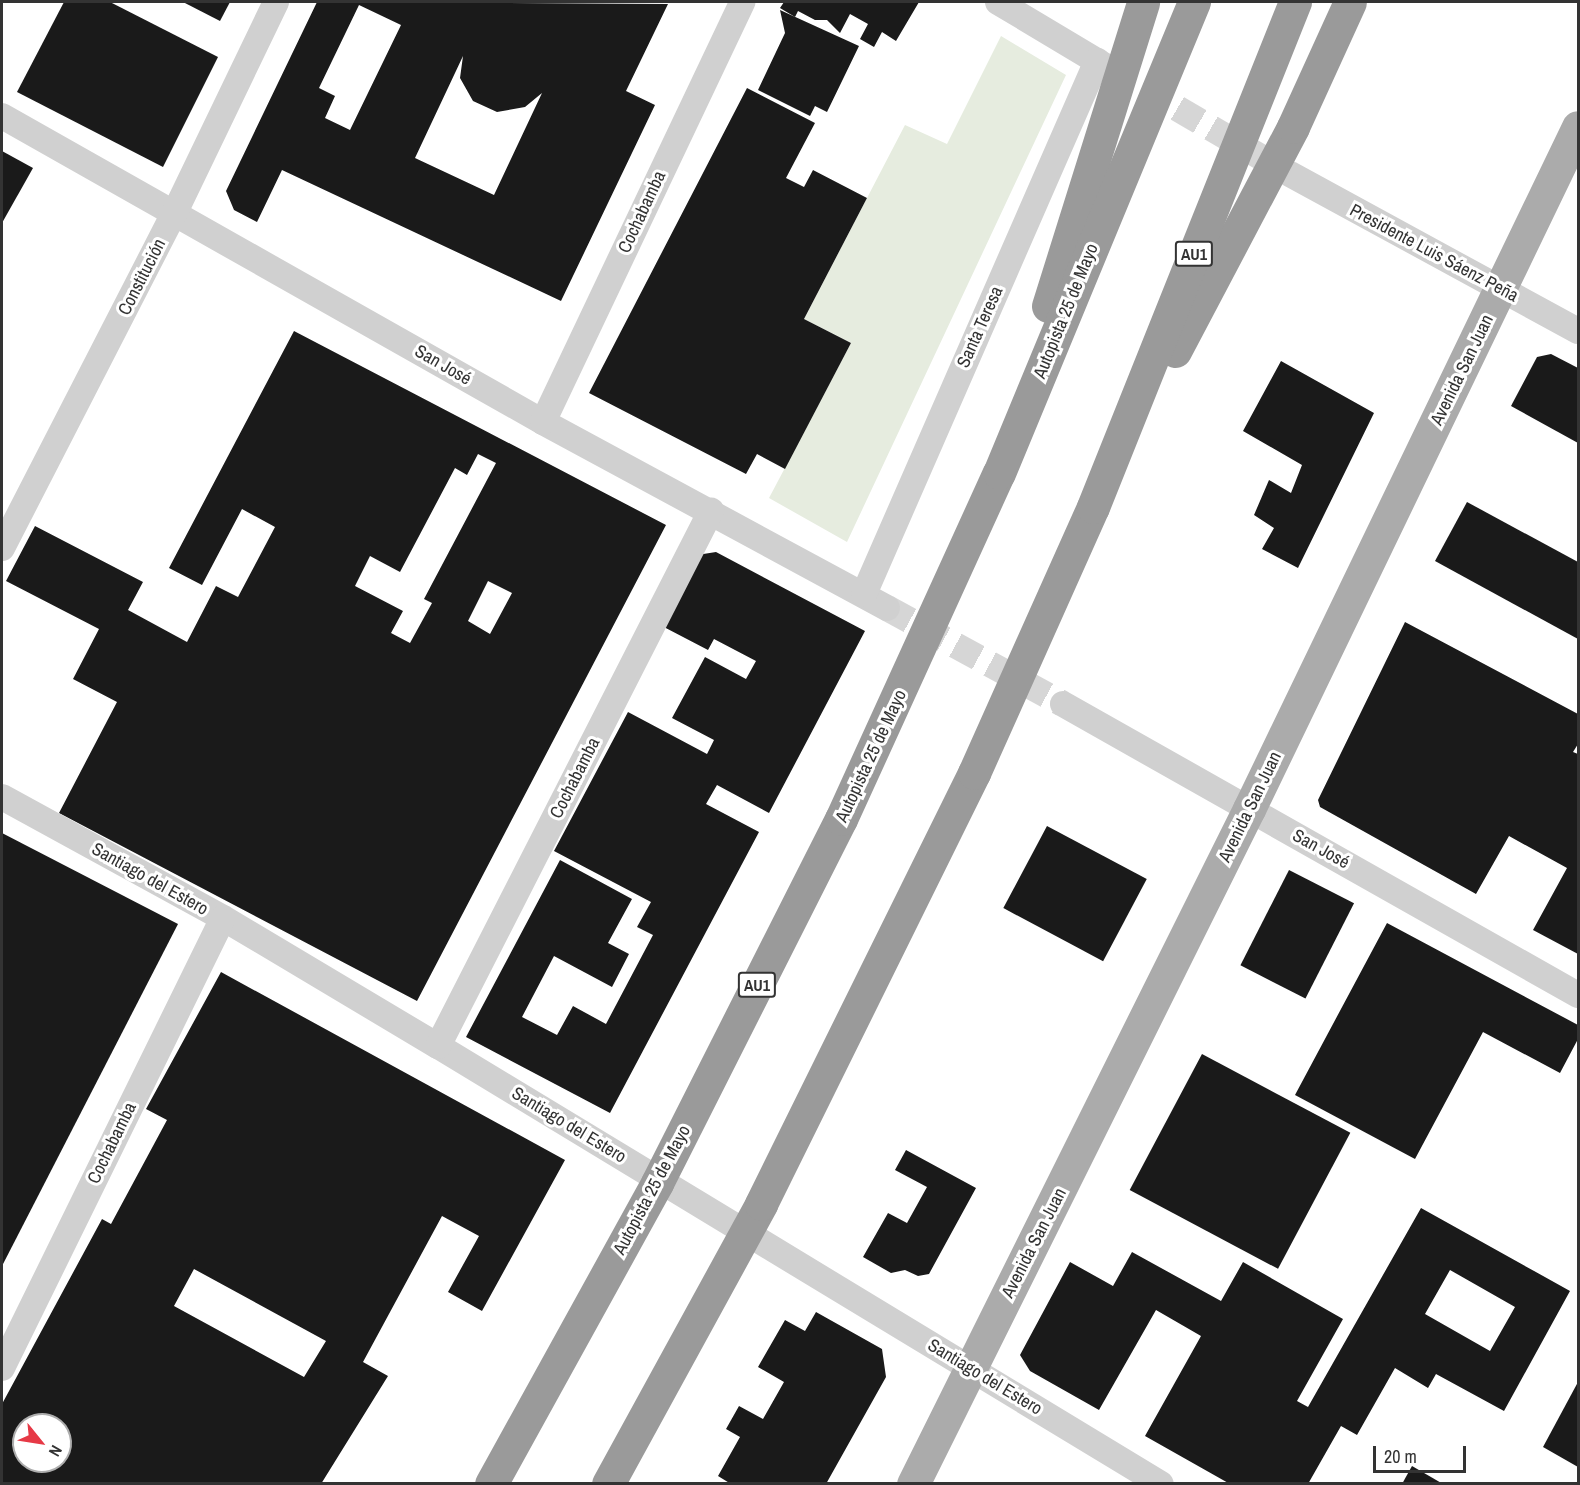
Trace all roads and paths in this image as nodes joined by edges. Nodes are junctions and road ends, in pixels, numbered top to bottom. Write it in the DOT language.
graph roads {
  1 [pos="276,2"];
  2 [pos="742,2"];
  3 [pos="998,2"];
  4 [pos="1143,2"];
  5 [pos="1194,2"];
  6 [pos="1295,2"];
  7 [pos="1350,2"];
  8 [pos="2,116"];
  9 [pos="1578,127"];
  10 [pos="1290,174"];
  11 [pos="175,212"];
  12 [pos="1502,289"];
  13 [pos="1578,332"];
  14 [pos="543,422"];
  15 [pos="999,473"];
  16 [pos="1094,507"];
  17 [pos="711,511"];
  18 [pos="2,548"];
  19 [pos="864,594"];
  20 [pos="887,608"];
  21 [pos="1063,704"];
  22 [pos="2,797"];
  23 [pos="1249,809"];
  24 [pos="223,918"];
  25 [pos="1578,995"];
  26 [pos="438,1046"];
  27 [pos="2,1368"];
  28 [pos="971,1368"];
  29 [pos="491,1484"];
  30 [pos="608,1484"];
  31 [pos="913,1484"];
  32 [pos="1161,1484"];
  1 -- 11 [label="street, Constitución"];
  2 -- 14 [label="street, Cochabamba"];
  3 -- 19 [label="street, Santa Teresa"];
  4 -- 15 [label="highway, bridge"];
  5 -- 15 [label="highway, Autopista 25 de Mayo / AU1, bridge"];
  6 -- 16 [label="highway, AU1, bridge"];
  7 -- 16 [label="highway, bridge"];
  8 -- 11 [label="street, San José"];
  9 -- 12 [label="main road, Avenida San Juan"];
  10 -- 12 [label="street, Presidente Luis Sáenz Peña"];
  11 -- 14 [label="street, San José"];
  11 -- 18 [label="street, Constitución"];
  12 -- 13 [label="street, Presidente Luis Sáenz Peña"];
  12 -- 23 [label="main road, Avenida San Juan"];
  14 -- 17 [label="street, San José"];
  15 -- 29 [label="highway, Autopista 25 de Mayo / AU1, bridge"];
  16 -- 30 [label="highway, AU1, bridge"];
  17 -- 19 [label="street, San José"];
  17 -- 26 [label="street, Cochabamba"];
  19 -- 20 [label="street, San José"];
  21 -- 23 [label="street, San José"];
  22 -- 24 [label="street, Santiago del Estero"];
  23 -- 25 [label="street, San José"];
  23 -- 28 [label="main road, Avenida San Juan"];
  24 -- 26 [label="street, Santiago del Estero"];
  24 -- 27 [label="street, Cochabamba"];
  26 -- 28 [label="street, Santiago del Estero"];
  28 -- 31 [label="main road, Avenida San Juan"];
  28 -- 32 [label="street, Santiago del Estero"];
}
